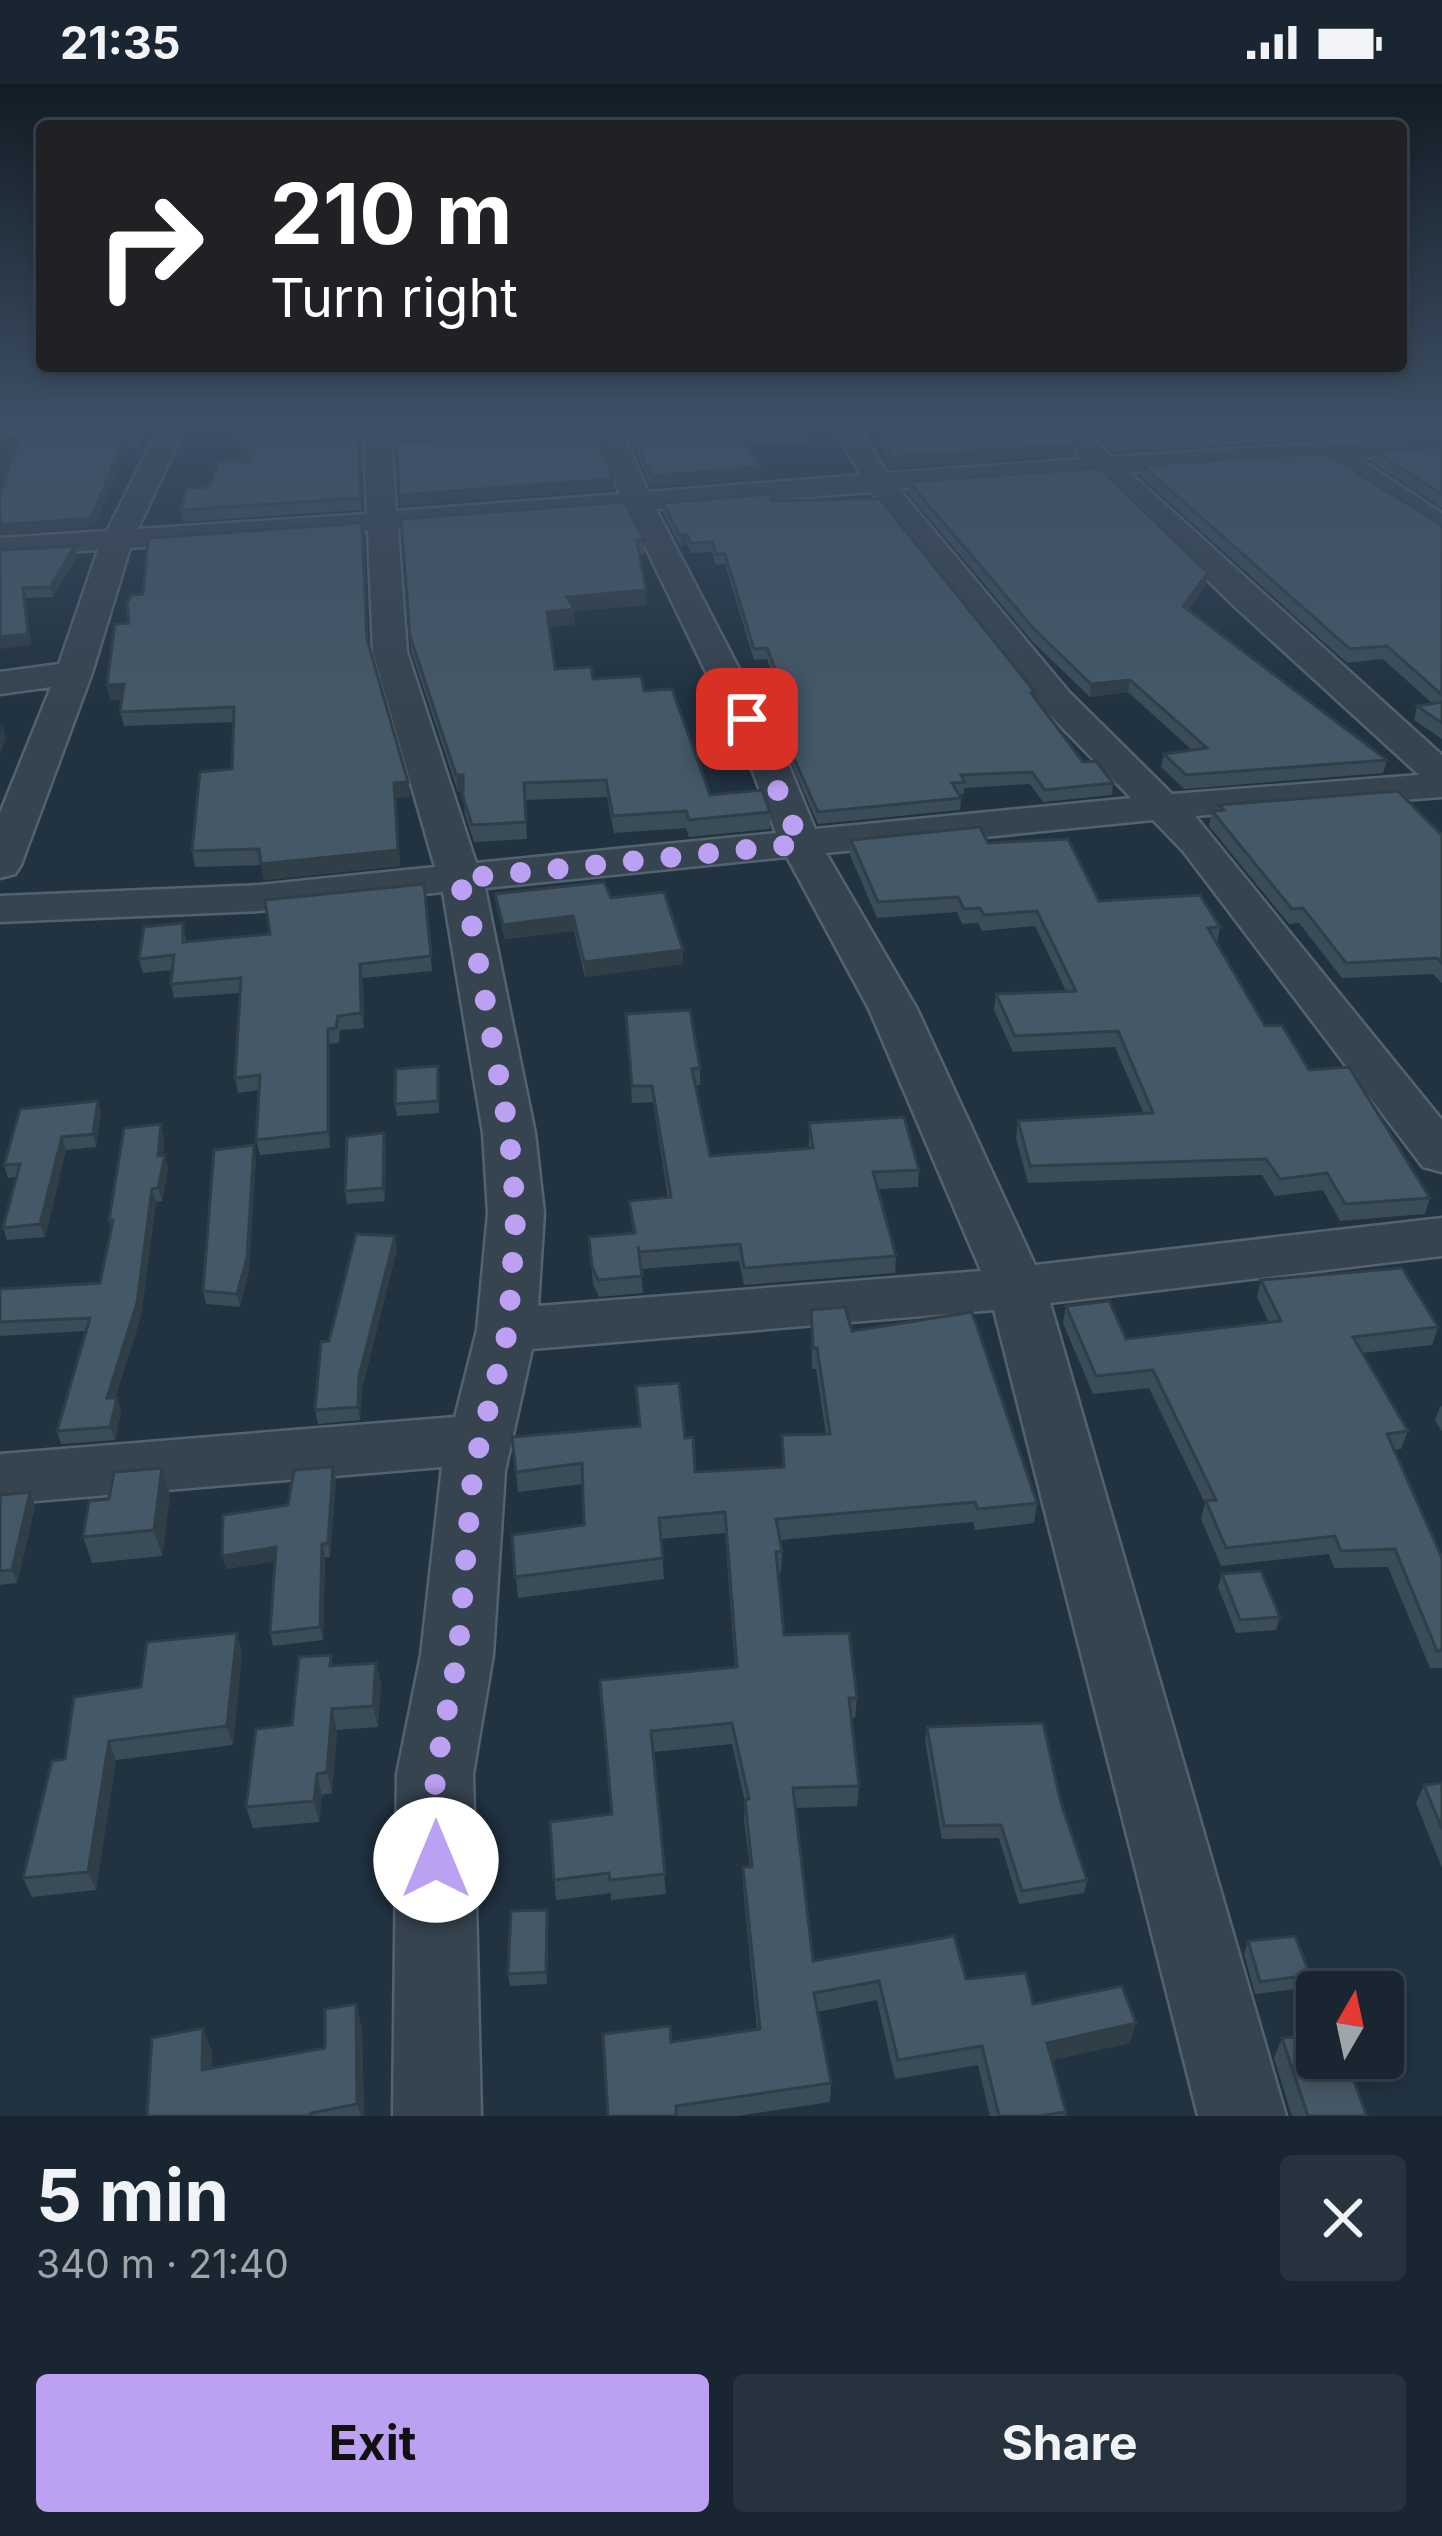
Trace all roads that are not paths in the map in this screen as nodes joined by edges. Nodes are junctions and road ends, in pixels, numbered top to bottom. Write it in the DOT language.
graph roads {
  1 [pos="130,514"];
  2 [pos="380,514"];
  3 [pos="460,514"];
  4 [pos="644,514"];
  5 [pos="904,514"];
  6 [pos="1155,514"];
  7 [pos="380,521"];
  8 [pos="116,543"];
  9 [pos="0,547"];
  10 [pos="74,673"];
  11 [pos="0,683"];
  12 [pos="1442,775"];
  13 [pos="1442,784"];
  14 [pos="1167,806"];
  15 [pos="801,844"];
  16 [pos="0,865"];
  17 [pos="457,879"];
  18 [pos="0,909"];
  19 [pos="1442,1155"];
  20 [pos="1442,1237"];
  21 [pos="1017,1288"];
  22 [pos="508,1330"];
  23 [pos="481,1439"];
  24 [pos="0,1479"];
  25 [pos="437,2116"];
  26 [pos="1242,2116"];
  1 -- 8 [label="street"];
  2 -- 7 [label="street"];
  3 -- 7 [label="street"];
  4 -- 15 [label="street"];
  5 -- 14 [label="street"];
  6 -- 12 [label="street"];
  7 -- 8 [label="street"];
  7 -- 17 [label="street"];
  8 -- 9 [label="street"];
  8 -- 10 [label="street"];
  10 -- 11 [label="street"];
  10 -- 16 [label="street"];
  13 -- 14 [label="street"];
  14 -- 15 [label="street"];
  14 -- 19 [label="street"];
  15 -- 17 [label="street"];
  15 -- 21 [label="street"];
  17 -- 18 [label="street"];
  17 -- 22 [label="street"];
  20 -- 21 [label="street"];
  21 -- 22 [label="street"];
  21 -- 26 [label="street"];
  22 -- 23 [label="street"];
  23 -- 24 [label="street"];
  23 -- 25 [label="street"];
}
